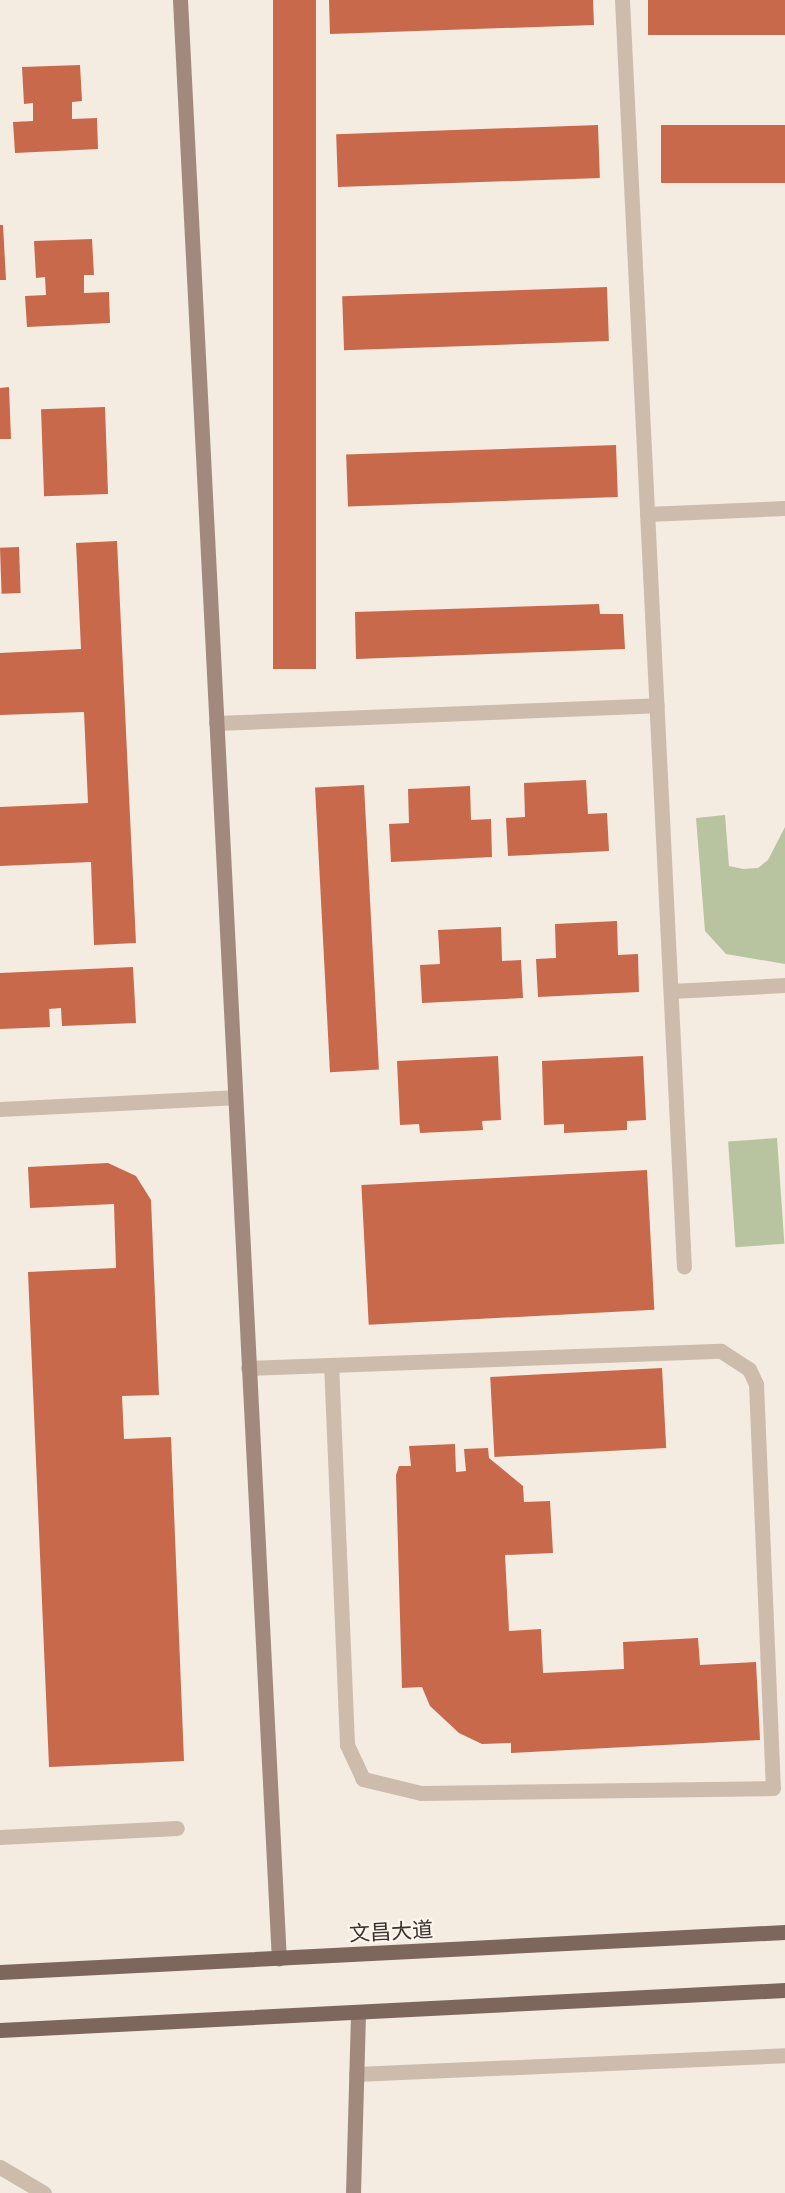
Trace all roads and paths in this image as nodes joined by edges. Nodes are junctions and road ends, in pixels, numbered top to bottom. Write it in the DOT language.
graph roads {
  1 [pos="180,0"];
  2 [pos="622,0"];
  3 [pos="785,508"];
  4 [pos="648,513"];
  5 [pos="657,705"];
  6 [pos="216,723"];
  7 [pos="785,986"];
  8 [pos="671,991"];
  9 [pos="234,1097"];
  10 [pos="0,1109"];
  11 [pos="684,1266"];
  12 [pos="331,1366"];
  13 [pos="248,1368"];
  14 [pos="177,1828"];
  15 [pos="0,1837"];
  16 [pos="785,1932"];
  17 [pos="279,1958"];
  18 [pos="0,1972"];
  19 [pos="785,1990"];
  20 [pos="358,2012"];
  21 [pos="0,2030"];
  22 [pos="785,2055"];
  23 [pos="356,2074"];
  24 [pos="0,2167"];
  25 [pos="44,2193"];
  26 [pos="353,2193"];
  1 -- 6 [label="street"];
  2 -- 4 [label="street"];
  3 -- 4 [label="street"];
  4 -- 5 [label="street"];
  5 -- 6 [label="street"];
  5 -- 8 [label="street"];
  6 -- 9 [label="street"];
  7 -- 8 [label="street"];
  8 -- 11 [label="street"];
  9 -- 10 [label="street"];
  9 -- 13 [label="street"];
  12 -- 12 [label="street"];
  12 -- 13 [label="street"];
  13 -- 17 [label="street"];
  14 -- 15 [label="street"];
  16 -- 17 [label="main road, 文昌大道"];
  17 -- 18 [label="main road, 文昌大道"];
  19 -- 20 [label="main road"];
  20 -- 21 [label="main road"];
  20 -- 23 [label="street"];
  22 -- 23 [label="street"];
  23 -- 26 [label="street"];
  24 -- 25 [label="street"];
}
